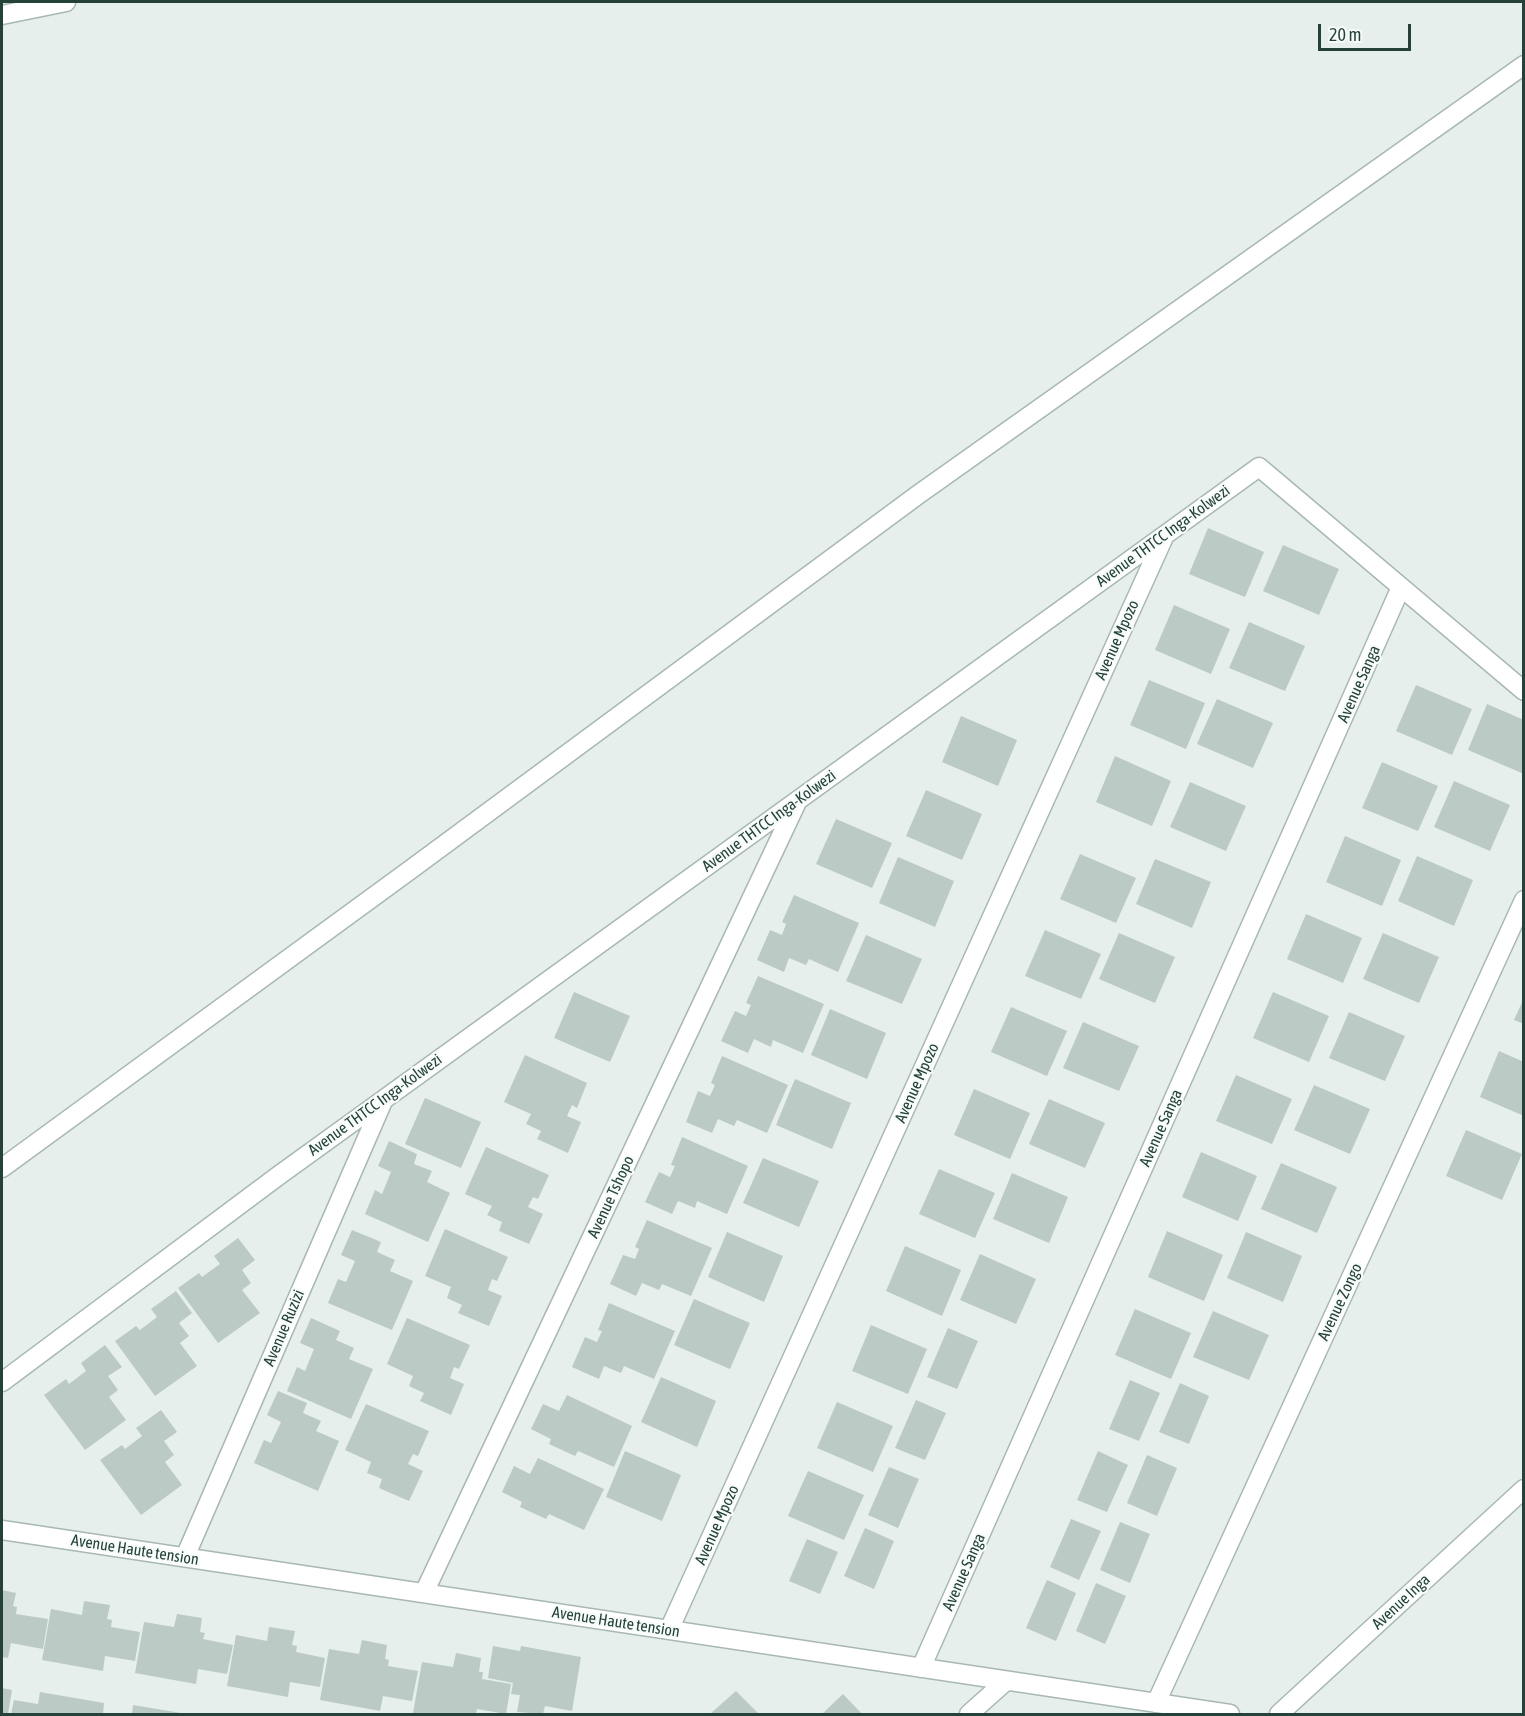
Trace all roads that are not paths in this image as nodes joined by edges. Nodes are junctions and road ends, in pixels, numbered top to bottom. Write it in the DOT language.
graph roads {
  1 [pos="66,2"];
  2 [pos="2,15"];
  3 [pos="1524,65"];
  4 [pos="1164,535"];
  5 [pos="1401,588"];
  6 [pos="1524,691"];
  7 [pos="798,800"];
  8 [pos="1524,900"];
  9 [pos="384,1099"];
  10 [pos="2,1168"];
  11 [pos="2,1382"];
  12 [pos="1524,1489"];
  13 [pos="2,1530"];
  14 [pos="185,1557"];
  15 [pos="424,1593"];
  16 [pos="669,1630"];
  17 [pos="921,1668"];
  18 [pos="1006,1681"];
  19 [pos="1156,1703"];
  20 [pos="969,1714"];
  21 [pos="1230,1714"];
  22 [pos="1279,1714"];
  1 -- 2 [label="lane"];
  3 -- 10 [label="lane"];
  4 -- 5 [label="lane, Avenue THTCC Inga-Kolwezi"];
  4 -- 7 [label="lane, Avenue THTCC Inga-Kolwezi"];
  4 -- 16 [label="lane, Avenue Mpozo"];
  5 -- 6 [label="lane, Avenue THTCC Inga-Kolwezi"];
  5 -- 17 [label="lane, Avenue Sanga"];
  7 -- 9 [label="lane, Avenue THTCC Inga-Kolwezi"];
  7 -- 15 [label="lane, Avenue Tshopo"];
  8 -- 19 [label="lane, Avenue Zongo"];
  9 -- 11 [label="lane, Avenue THTCC Inga-Kolwezi"];
  9 -- 14 [label="lane, Avenue Ruzizi"];
  12 -- 22 [label="lane, Avenue Inga"];
  13 -- 14 [label="lane, Avenue Haute tension"];
  14 -- 15 [label="lane, Avenue Haute tension"];
  15 -- 16 [label="lane, Avenue Haute tension"];
  16 -- 17 [label="lane, Avenue Haute tension"];
  17 -- 18 [label="lane, Avenue Haute tension"];
  18 -- 19 [label="lane, Avenue Haute tension"];
  18 -- 20 [label="lane"];
  19 -- 21 [label="lane, Avenue Haute tension"];
}
